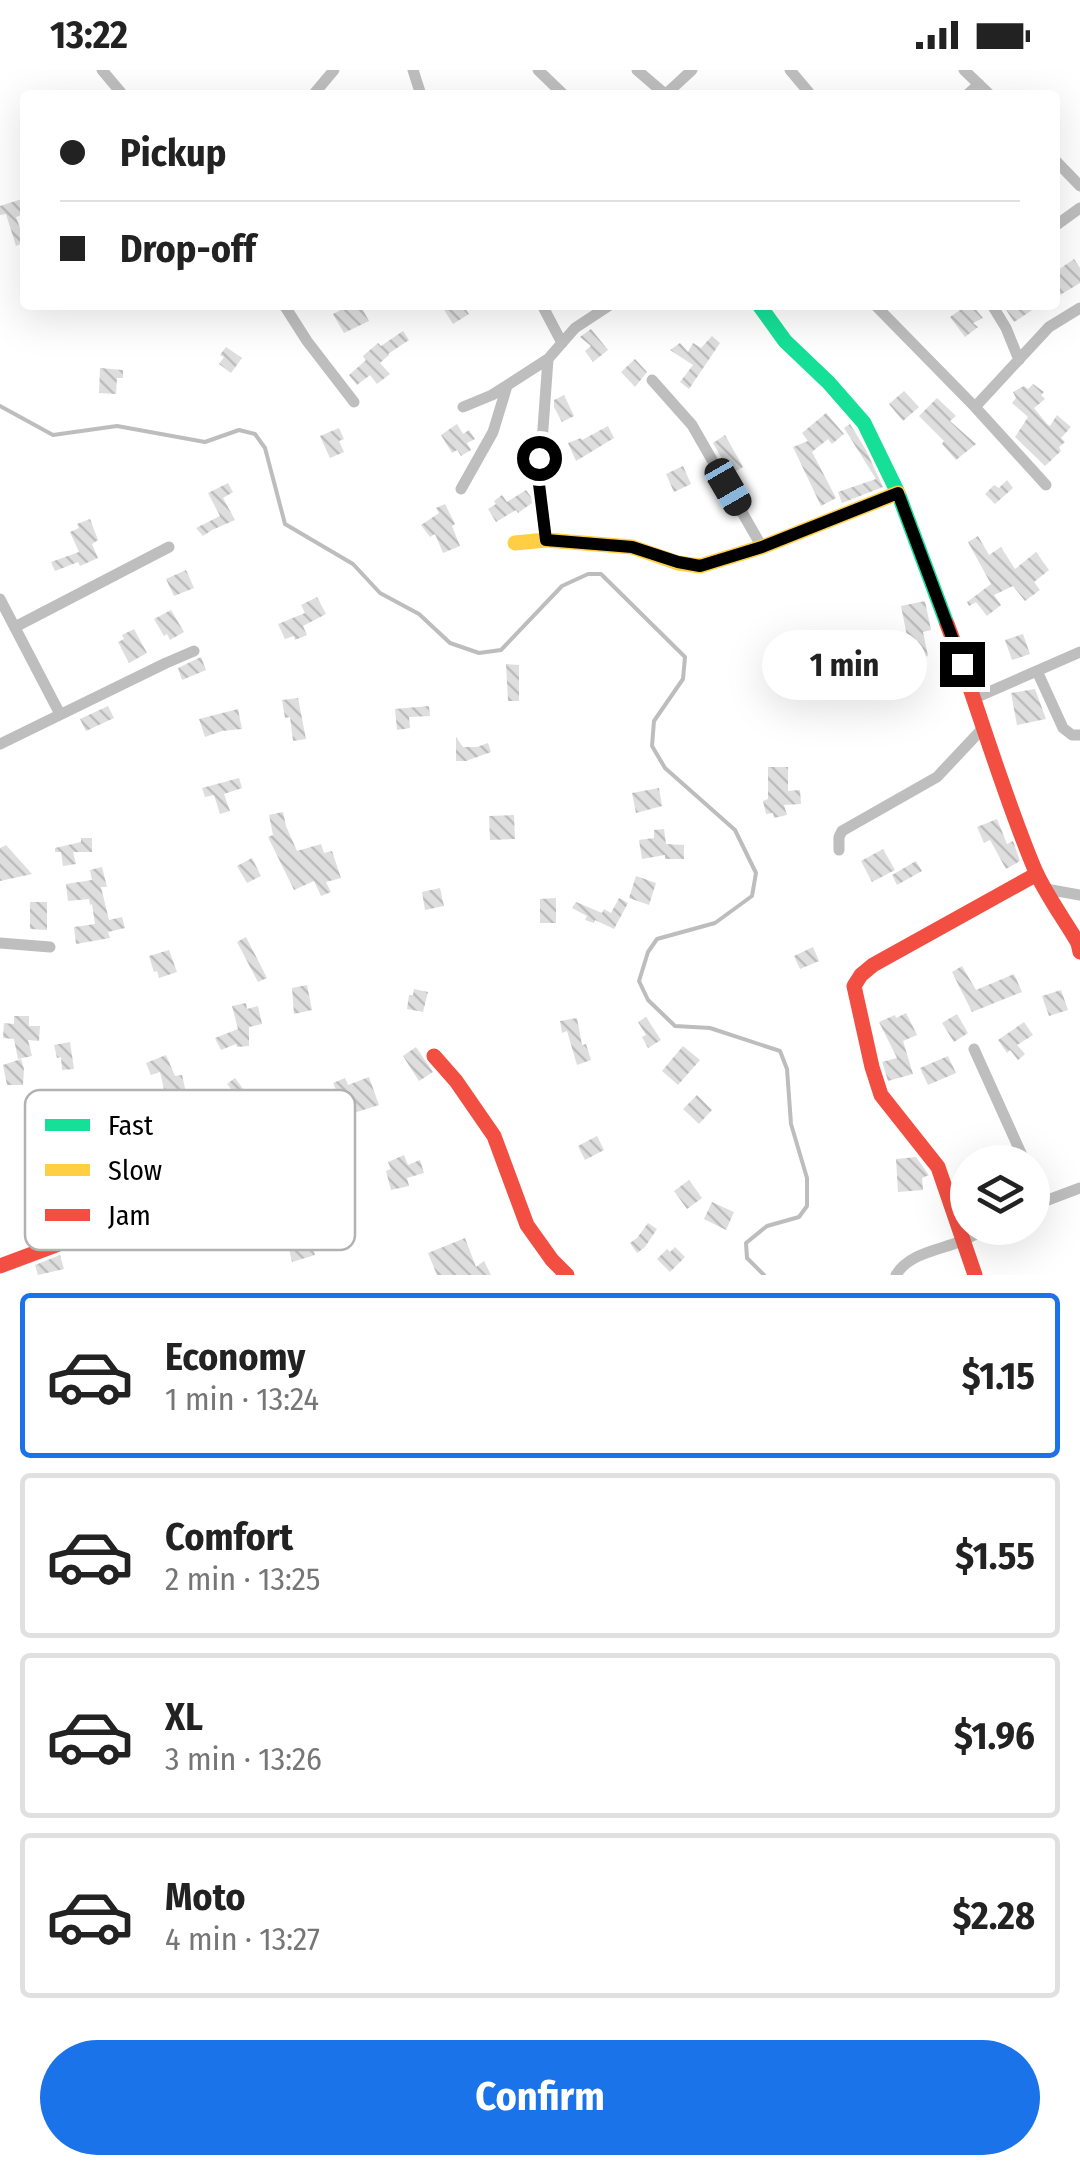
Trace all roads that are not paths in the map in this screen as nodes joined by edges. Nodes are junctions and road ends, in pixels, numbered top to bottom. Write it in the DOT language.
graph roads {
  1 [pos="102,70"];
  2 [pos="334,70"];
  3 [pos="538,70"];
  4 [pos="637,70"];
  5 [pos="692,70"];
  6 [pos="790,70"];
  7 [pos="964,70"];
  8 [pos="979,84"];
  9 [pos="119,90"];
  10 [pos="316,90"];
  11 [pos="559,90"];
  12 [pos="659,90"];
  13 [pos="670,90"];
  14 [pos="807,90"];
  15 [pos="972,90"];
  16 [pos="985,90"];
  17 [pos="1060,165"];
  18 [pos="1080,186"];
  19 [pos="1080,308"];
  20 [pos="287,310"];
  21 [pos="545,310"];
  22 [pos="602,310"];
  23 [pos="763,310"];
  24 [pos="880,310"];
  25 [pos="995,310"];
  26 [pos="562,342"];
  27 [pos="548,359"];
  28 [pos="1019,360"];
  29 [pos="652,380"];
  30 [pos="507,386"];
  31 [pos="354,402"];
  32 [pos="463,407"];
  33 [pos="976,407"];
  34 [pos="1046,485"];
  35 [pos="461,489"];
  36 [pos="898,493"];
  37 [pos="546,540"];
  38 [pos="515,544"];
  39 [pos="169,547"];
  40 [pos="762,547"];
  41 [pos="0,598"];
  42 [pos="16,627"];
  43 [pos="194,651"];
  44 [pos="1080,652"];
  45 [pos="1037,671"];
  46 [pos="975,698"];
  47 [pos="60,714"];
  48 [pos="984,727"];
  49 [pos="1080,735"];
  50 [pos="0,744"];
  51 [pos="839,850"];
  52 [pos="1037,874"];
  53 [pos="1046,889"];
  54 [pos="1080,895"];
  55 [pos="0,943"];
  56 [pos="1079,946"];
  57 [pos="50,947"];
  58 [pos="974,1049"];
  59 [pos="434,1056"];
  60 [pos="1016,1145"];
  61 [pos="1080,1188"];
  62 [pos="1050,1199"];
  63 [pos="950,1204"];
  64 [pos="950,1245"];
  65 [pos="964,1245"];
  66 [pos="43,1250"];
  67 [pos="0,1266"];
  68 [pos="567,1275"];
  69 [pos="896,1275"];
  70 [pos="975,1275"];
  1 -- 9 [label="street"];
  2 -- 10 [label="street"];
  3 -- 11 [label="street"];
  4 -- 12 [label="street"];
  5 -- 13 [label="street"];
  6 -- 14 [label="street"];
  7 -- 8 [label="street"];
  8 -- 15 [label="street"];
  8 -- 16 [label="street"];
  17 -- 18 [label="street"];
  19 -- 28 [label="street"];
  20 -- 31 [label="street"];
  21 -- 26 [label="street"];
  22 -- 26 [label="street"];
  23 -- 36 [label="street"];
  24 -- 33 [label="street"];
  25 -- 28 [label="street"];
  26 -- 27 [label="street"];
  27 -- 30 [label="street"];
  27 -- 37 [label="street"];
  28 -- 33 [label="street"];
  29 -- 40 [label="street"];
  30 -- 32 [label="street"];
  30 -- 35 [label="street"];
  33 -- 34 [label="street"];
  36 -- 40 [label="street"];
  36 -- 46 [label="street"];
  37 -- 38 [label="street"];
  37 -- 40 [label="street"];
  39 -- 42 [label="street"];
  41 -- 42 [label="street"];
  42 -- 47 [label="street"];
  43 -- 47 [label="street"];
  44 -- 45 [label="street"];
  45 -- 46 [label="street"];
  45 -- 49 [label="street"];
  46 -- 48 [label="street"];
  47 -- 50 [label="street"];
  48 -- 51 [label="street"];
  48 -- 52 [label="street"];
  52 -- 53 [label="street"];
  52 -- 63 [label="street"];
  53 -- 54 [label="street"];
  53 -- 56 [label="street"];
  55 -- 57 [label="street"];
  58 -- 60 [label="street"];
  59 -- 68 [label="street"];
  61 -- 62 [label="street"];
  64 -- 69 [label="street"];
  65 -- 70 [label="street"];
  66 -- 67 [label="street"];
}
